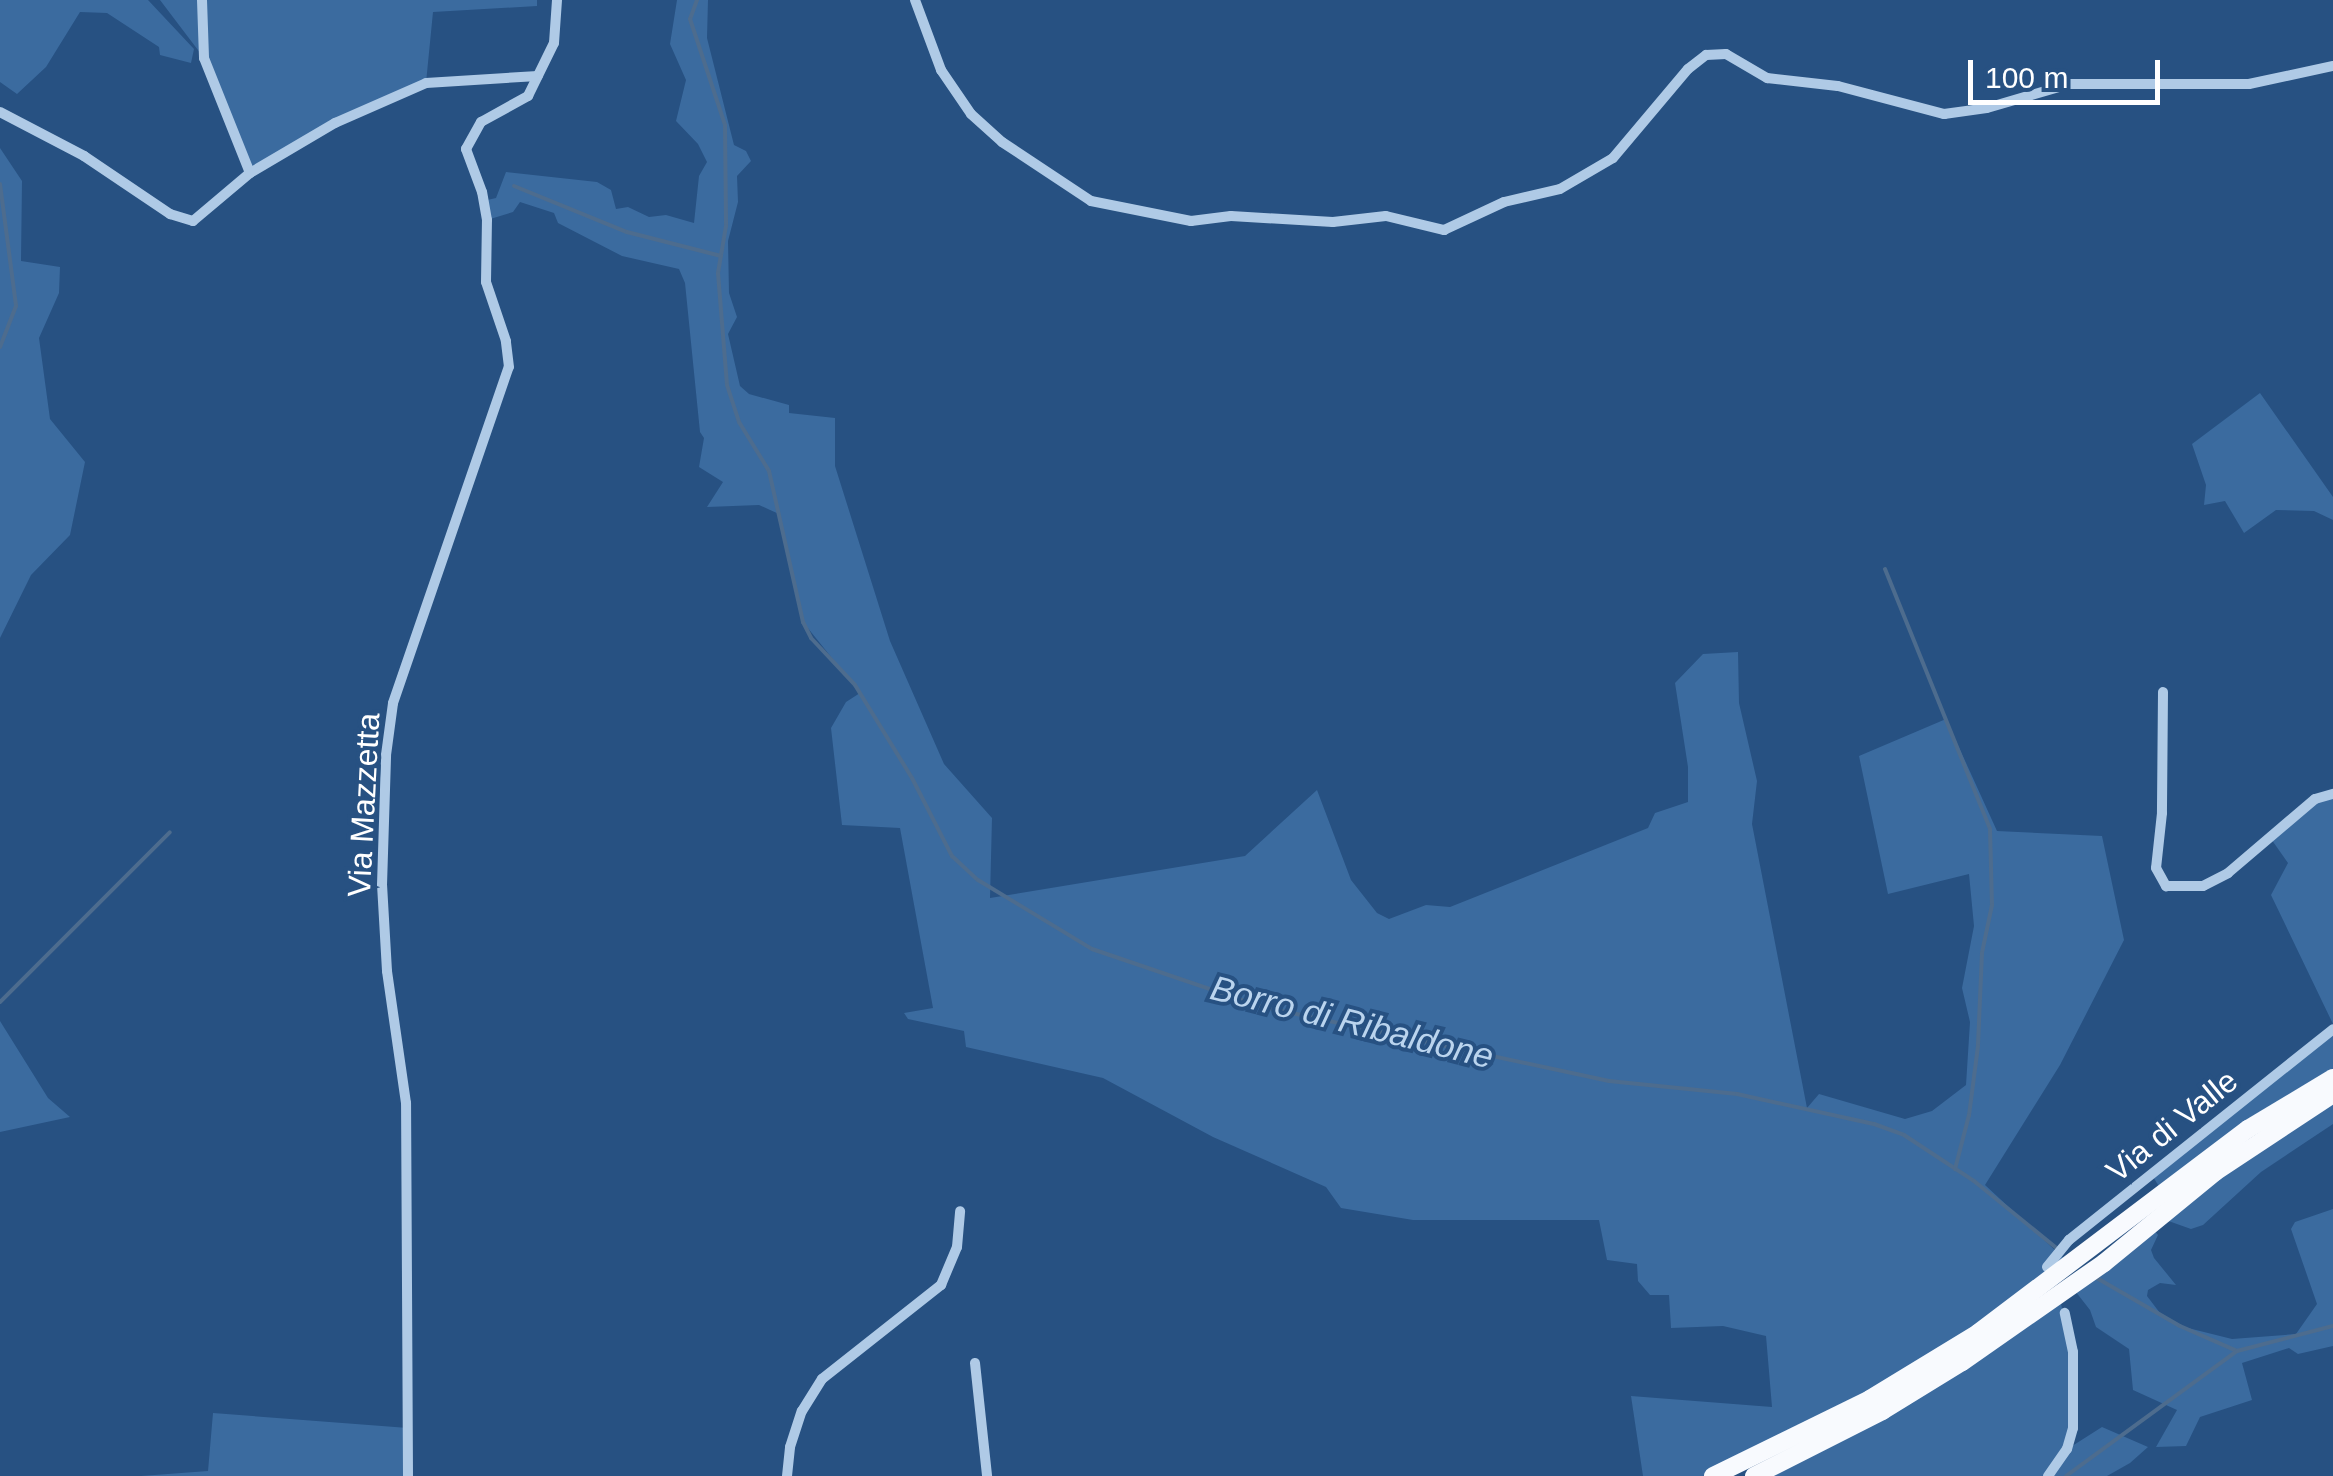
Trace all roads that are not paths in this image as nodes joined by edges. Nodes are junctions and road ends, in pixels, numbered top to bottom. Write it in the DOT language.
graph roads {
  1 [pos="202,0"];
  2 [pos="557,0"];
  3 [pos="915,0"];
  4 [pos="2333,66"];
  5 [pos="538,76"];
  6 [pos="0,112"];
  7 [pos="250,173"];
  8 [pos="2162,692"];
  9 [pos="2333,794"];
  10 [pos="2333,1029"];
  11 [pos="2333,1078"];
  12 [pos="2333,1094"];
  13 [pos="960,1211"];
  14 [pos="2047,1267"];
  15 [pos="2065,1313"];
  16 [pos="975,1363"];
  17 [pos="408,1476"];
  18 [pos="787,1476"];
  19 [pos="987,1476"];
  20 [pos="1713,1476"];
  21 [pos="1754,1476"];
  22 [pos="2048,1476"];
  1 -- 7 [label="street"];
  2 -- 5 [label="street"];
  3 -- 4 [label="street"];
  5 -- 7 [label="street"];
  5 -- 17 [label="street, Via Mazzetta"];
  6 -- 7 [label="street"];
  8 -- 9 [label="street"];
  10 -- 14 [label="street, Via di Valle"];
  11 -- 20 [label="highway"];
  12 -- 21 [label="highway"];
  13 -- 18 [label="street"];
  15 -- 22 [label="street"];
  16 -- 19 [label="street"];
}
